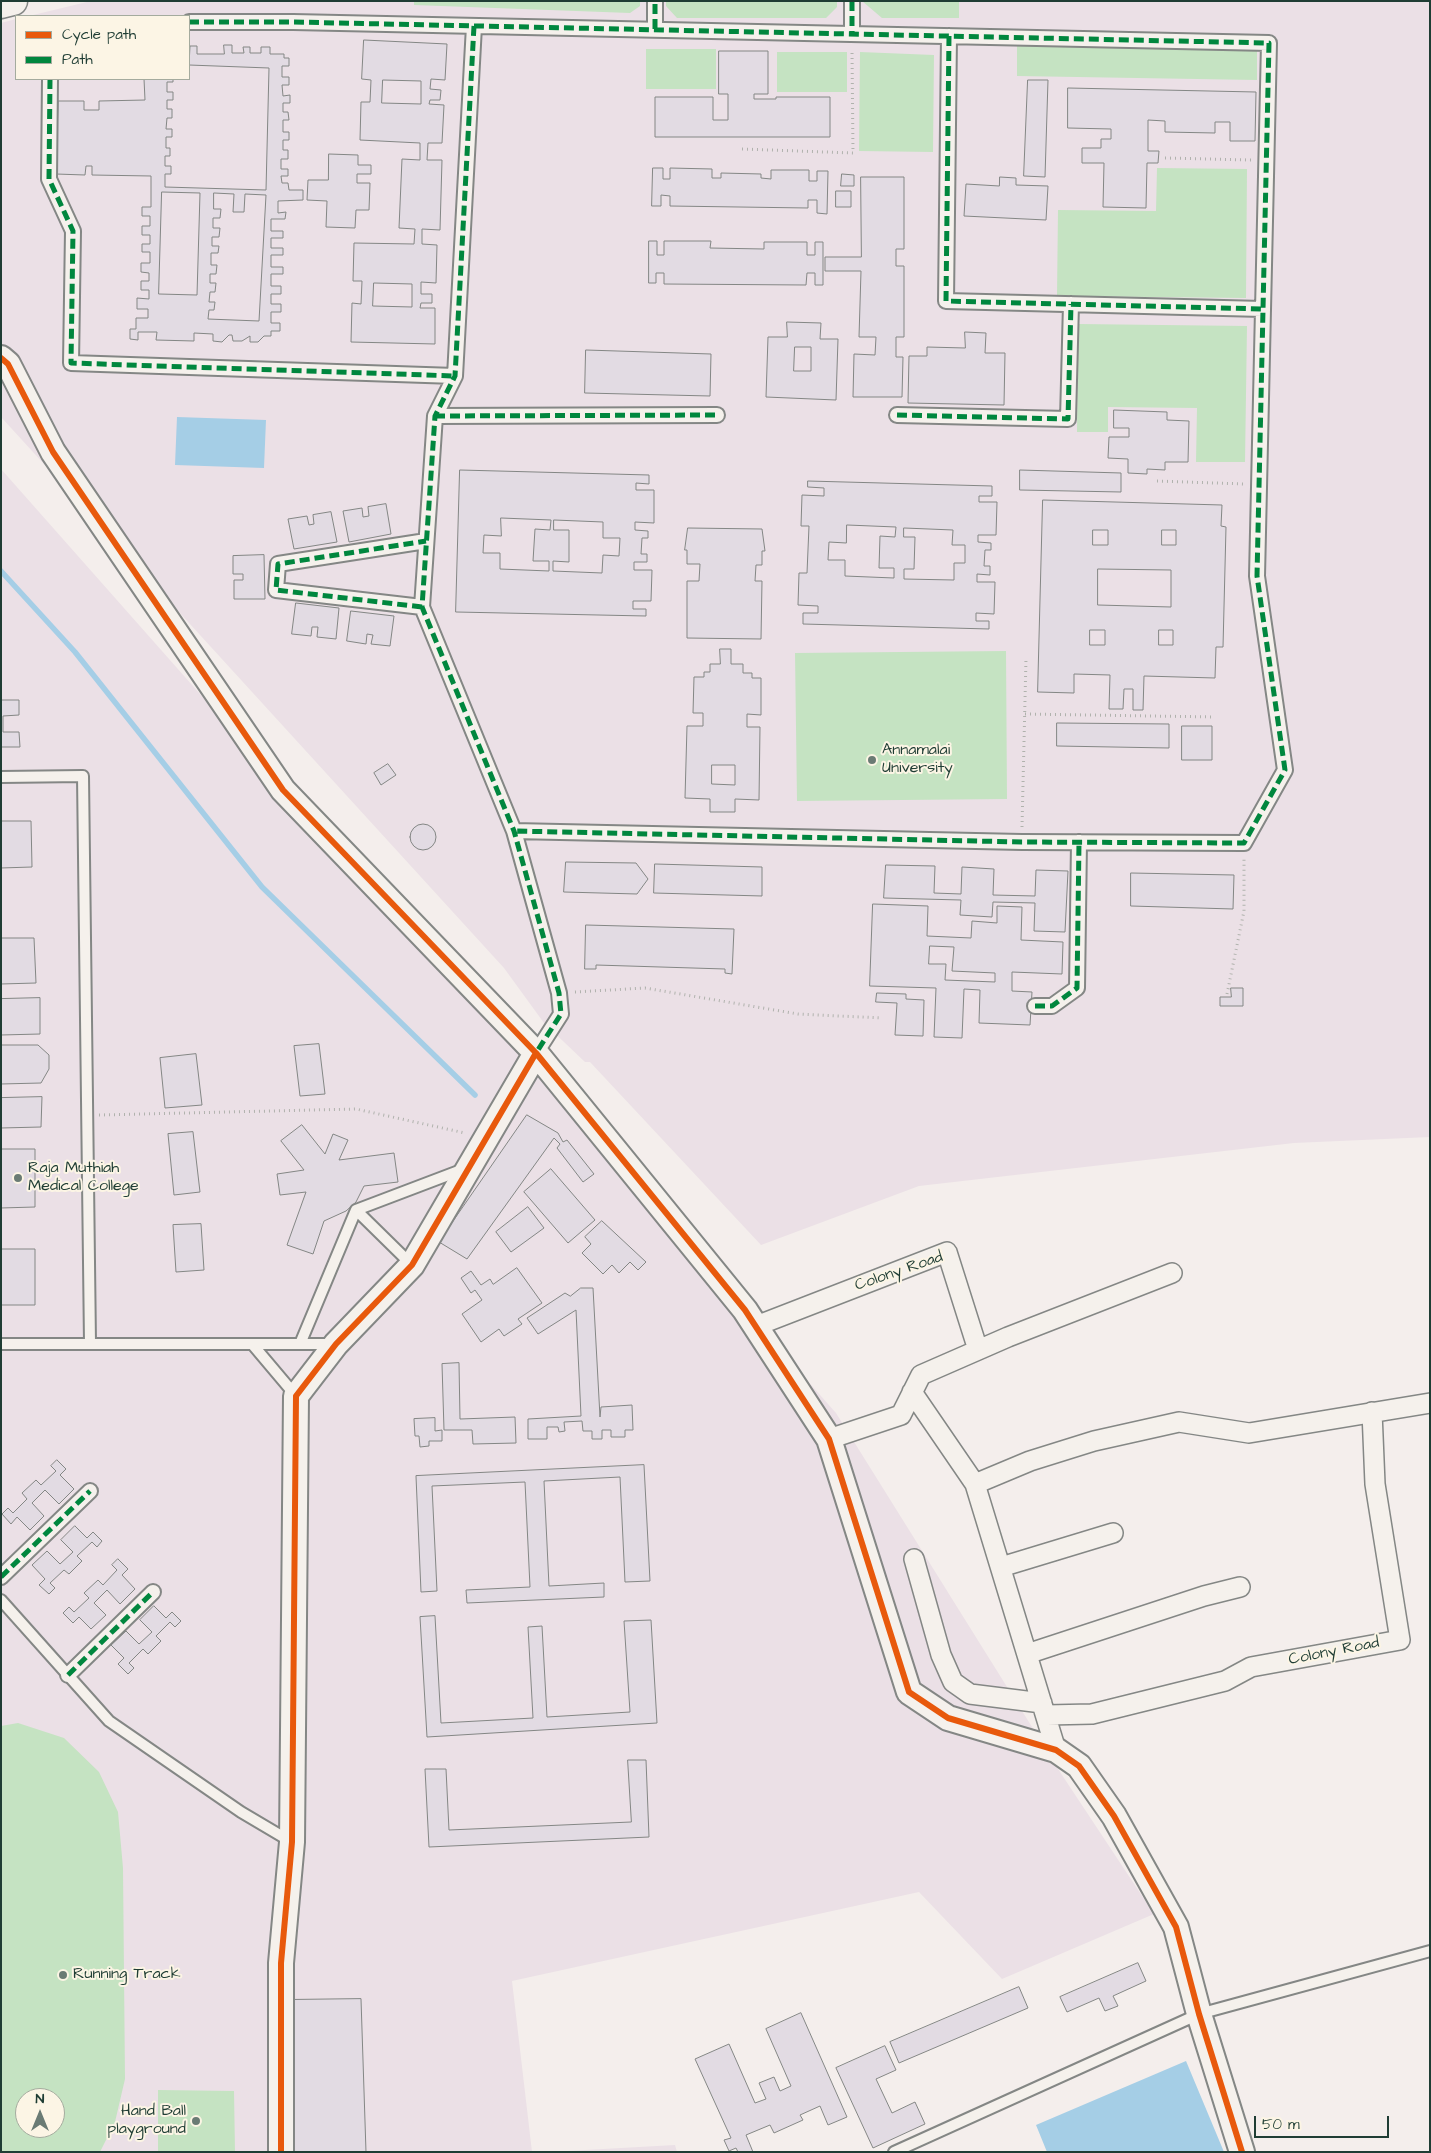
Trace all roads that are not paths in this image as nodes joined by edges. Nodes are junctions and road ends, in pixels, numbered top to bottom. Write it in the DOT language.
graph roads {
  1 [pos="13,1"];
  2 [pos="656,1"];
  3 [pos="852,1"];
  4 [pos="1,4"];
  5 [pos="190,22"];
  6 [pos="474,26"];
  7 [pos="655,30"];
  8 [pos="852,34"];
  9 [pos="949,36"];
  10 [pos="50,80"];
  11 [pos="1071,304"];
  12 [pos="1263,309"];
  13 [pos="1,358"];
  14 [pos="455,376"];
  15 [pos="717,415"];
  16 [pos="897,415"];
  17 [pos="435,416"];
  18 [pos="426,541"];
  19 [pos="422,606"];
  20 [pos="1,777"];
  21 [pos="514,831"];
  22 [pos="1079,842"];
  23 [pos="1035,1006"];
  24 [pos="536,1053"];
  25 [pos="469,1167"];
  26 [pos="356,1210"];
  27 [pos="412,1266"];
  28 [pos="1172,1273"];
  29 [pos="756,1326"];
  30 [pos="90,1343"];
  31 [pos="1,1344"];
  32 [pos="300,1344"];
  33 [pos="336,1344"];
  34 [pos="253,1345"];
  35 [pos="978,1350"];
  36 [pos="912,1392"];
  37 [pos="296,1396"];
  38 [pos="1430,1403"];
  39 [pos="1372,1412"];
  40 [pos="829,1439"];
  41 [pos="975,1484"];
  42 [pos="90,1491"];
  43 [pos="1113,1533"];
  44 [pos="914,1559"];
  45 [pos="1001,1567"];
  46 [pos="1,1577"];
  47 [pos="1240,1587"];
  48 [pos="153,1592"];
  49 [pos="1,1600"];
  50 [pos="1028,1654"];
  51 [pos="68,1674"];
  52 [pos="1045,1709"];
  53 [pos="1056,1750"];
  54 [pos="292,1842"];
  55 [pos="1430,1951"];
  56 [pos="1198,2014"];
  57 [pos="281,2152"];
  58 [pos="894,2152"];
  59 [pos="1242,2152"];
  1 -- 4 [label="main road"];
  2 -- 7 [label="street"];
  3 -- 8 [label="street"];
  5 -- 6 [label="street"];
  6 -- 7 [label="street"];
  6 -- 14 [label="street"];
  7 -- 8 [label="street"];
  8 -- 9 [label="street"];
  9 -- 11 [label="street"];
  9 -- 12 [label="street"];
  10 -- 14 [label="street"];
  11 -- 12 [label="street"];
  11 -- 16 [label="street"];
  12 -- 22 [label="street"];
  13 -- 24 [label="street"];
  14 -- 17 [label="street"];
  15 -- 17 [label="street"];
  17 -- 18 [label="street"];
  18 -- 19 [label="street"];
  18 -- 19 [label="street"];
  19 -- 21 [label="street"];
  20 -- 30 [label="lane"];
  21 -- 22 [label="street"];
  21 -- 24 [label="street"];
  22 -- 23 [label="street"];
  24 -- 25 [label="street"];
  24 -- 29 [label="street"];
  25 -- 26 [label="lane"];
  25 -- 27 [label="street"];
  26 -- 27 [label="lane"];
  26 -- 32 [label="lane"];
  27 -- 33 [label="street"];
  28 -- 35 [label="street"];
  29 -- 35 [label="street, Colony Road"];
  29 -- 40 [label="street"];
  30 -- 31 [label="lane"];
  30 -- 34 [label="lane"];
  32 -- 33 [label="lane"];
  32 -- 34 [label="lane"];
  33 -- 37 [label="street"];
  34 -- 37 [label="lane"];
  35 -- 36 [label="street"];
  36 -- 40 [label="street"];
  36 -- 41 [label="street"];
  37 -- 54 [label="street"];
  38 -- 39 [label="street"];
  39 -- 41 [label="street"];
  39 -- 52 [label="street, Colony Road"];
  40 -- 53 [label="street"];
  41 -- 45 [label="street"];
  42 -- 46 [label="street"];
  43 -- 45 [label="street"];
  44 -- 52 [label="street"];
  45 -- 50 [label="street"];
  47 -- 50 [label="street"];
  48 -- 51 [label="street"];
  49 -- 51 [label="lane"];
  50 -- 52 [label="street"];
  51 -- 54 [label="lane"];
  52 -- 53 [label="street"];
  53 -- 56 [label="street"];
  54 -- 57 [label="street"];
  55 -- 56 [label="lane"];
  56 -- 58 [label="lane"];
  56 -- 59 [label="street"];
}
